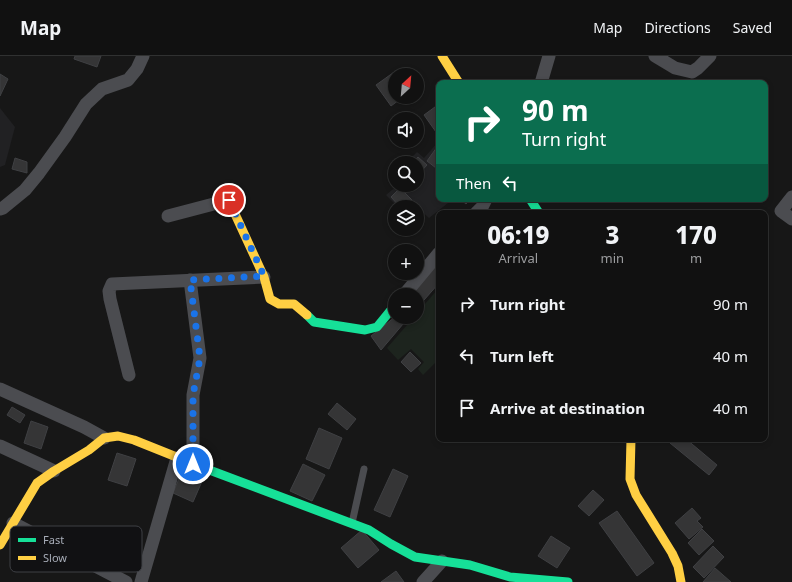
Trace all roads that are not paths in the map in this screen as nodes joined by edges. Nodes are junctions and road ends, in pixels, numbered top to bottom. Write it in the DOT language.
graph roads {
  1 [pos="143,56"];
  2 [pos="442,56"];
  3 [pos="549,56"];
  4 [pos="655,56"];
  5 [pos="710,56"];
  6 [pos="457,80"];
  7 [pos="542,80"];
  8 [pos="227,195"];
  9 [pos="792,197"];
  10 [pos="0,209"];
  11 [pos="168,216"];
  12 [pos="792,219"];
  13 [pos="436,257"];
  14 [pos="264,276"];
  15 [pos="190,280"];
  16 [pos="410,288"];
  17 [pos="388,313"];
  18 [pos="129,375"];
  19 [pos="0,389"];
  20 [pos="104,438"];
  21 [pos="631,442"];
  22 [pos="0,446"];
  23 [pos="177,458"];
  24 [pos="193,464"];
  25 [pos="364,469"];
  26 [pos="54,470"];
  27 [pos="13,524"];
  28 [pos="352,524"];
  29 [pos="17,526"];
  30 [pos="10,529"];
  31 [pos="0,544"];
  32 [pos="442,562"];
  33 [pos="107,572"];
  34 [pos="126,582"];
  35 [pos="141,582"];
  36 [pos="423,582"];
  37 [pos="568,582"];
  38 [pos="681,582"];
  1 -- 10 [label="street"];
  2 -- 6 [label="street"];
  3 -- 7 [label="street"];
  4 -- 5 [label="street"];
  8 -- 11 [label="street"];
  8 -- 14 [label="street"];
  9 -- 12 [label="street"];
  13 -- 16 [label="street"];
  14 -- 15 [label="street"];
  14 -- 17 [label="street"];
  15 -- 18 [label="street"];
  15 -- 24 [label="street"];
  19 -- 20 [label="street"];
  20 -- 23 [label="street"];
  20 -- 26 [label="street"];
  21 -- 38 [label="street"];
  22 -- 26 [label="street"];
  23 -- 24 [label="street"];
  23 -- 35 [label="street"];
  24 -- 28 [label="street"];
  25 -- 28 [label="lane"];
  26 -- 27 [label="street"];
  27 -- 29 [label="street"];
  28 -- 32 [label="street"];
  30 -- 31 [label="street"];
  32 -- 36 [label="street"];
  32 -- 37 [label="street"];
  33 -- 34 [label="street"];
}
